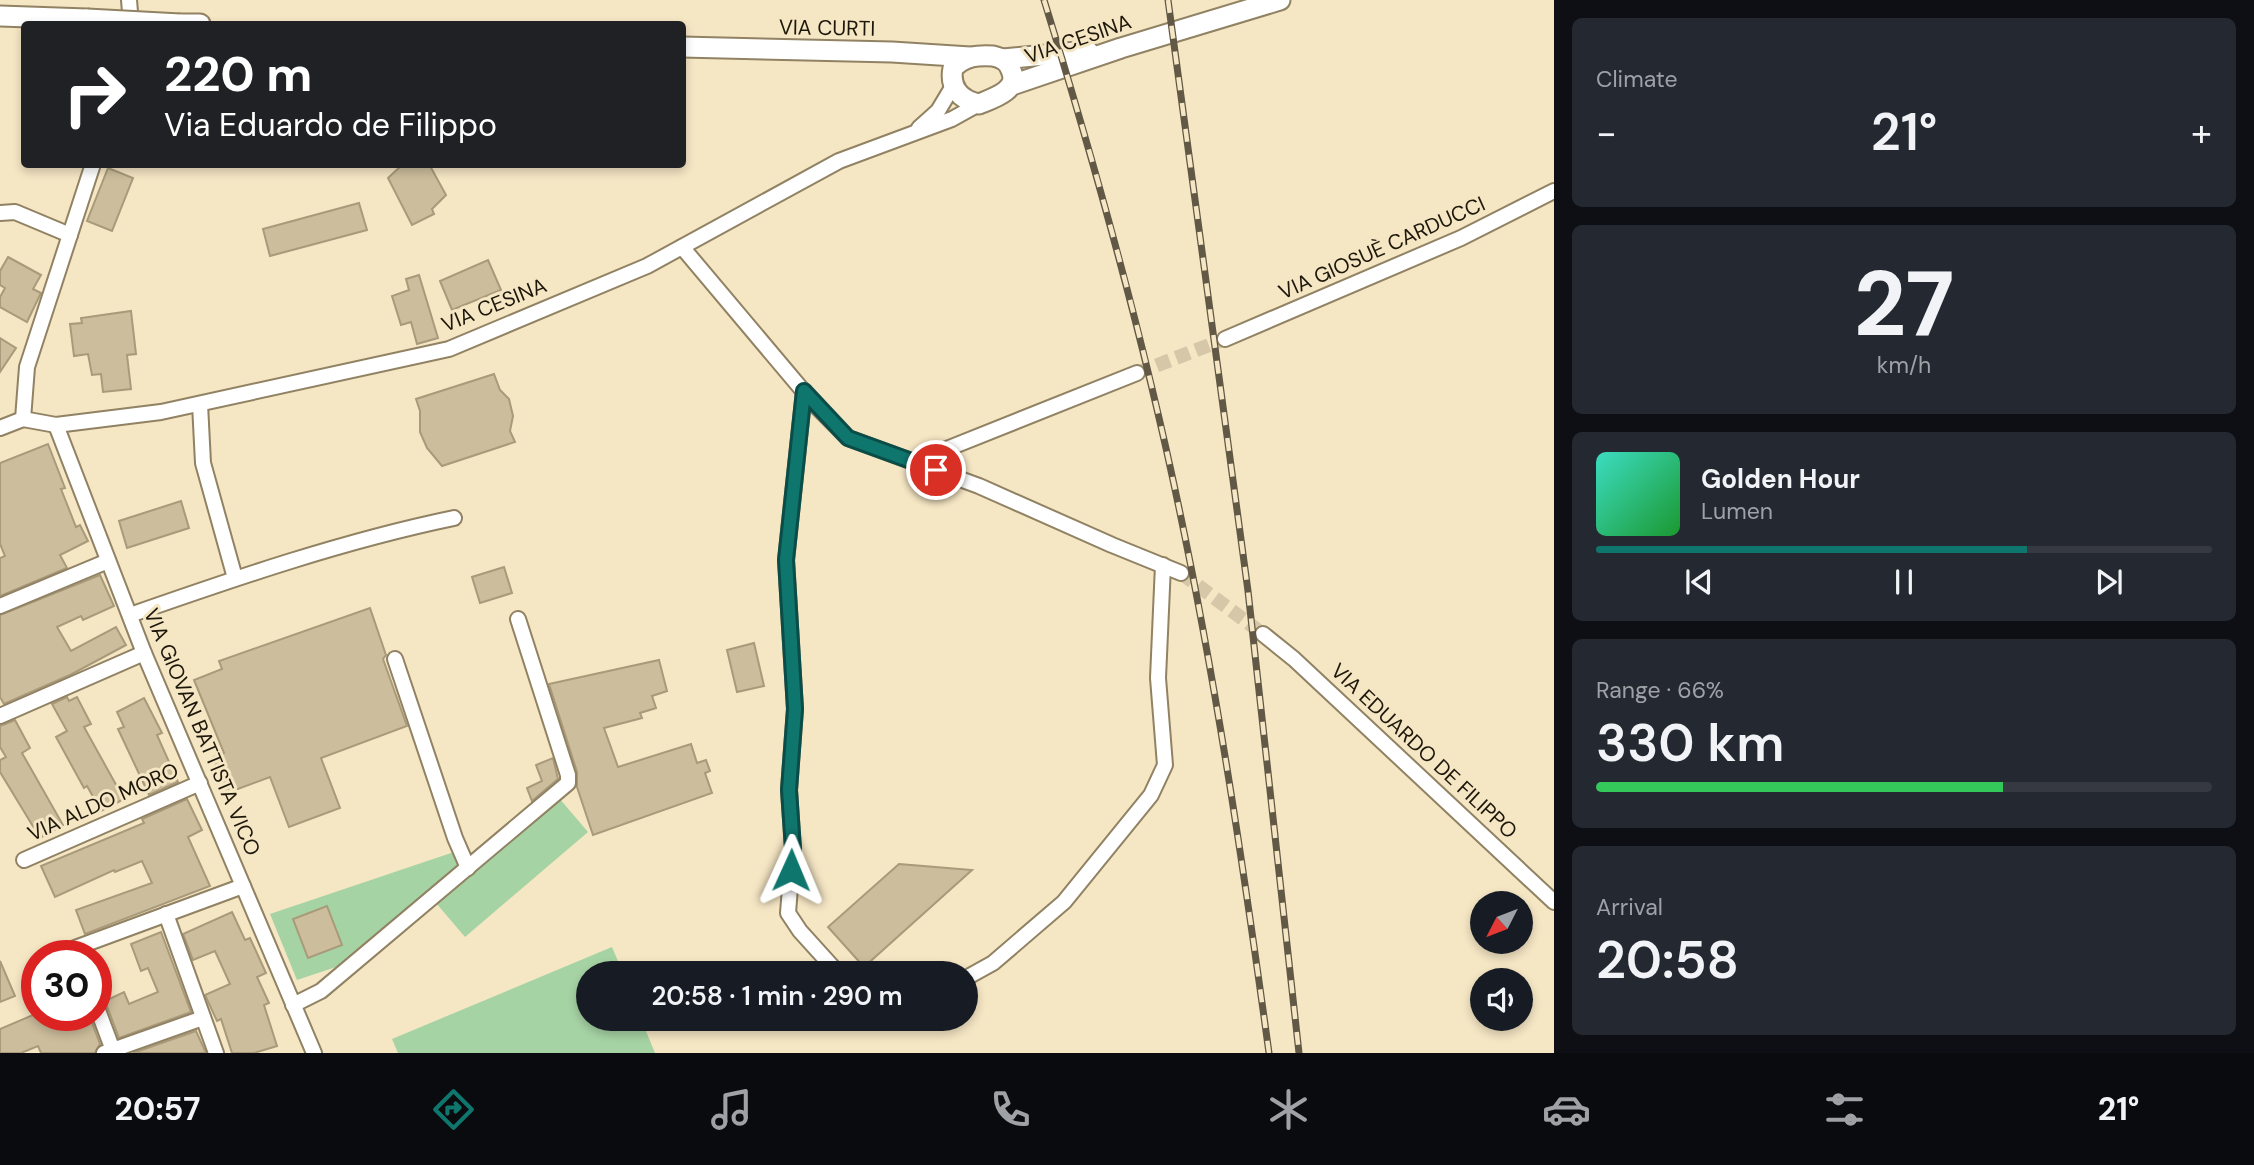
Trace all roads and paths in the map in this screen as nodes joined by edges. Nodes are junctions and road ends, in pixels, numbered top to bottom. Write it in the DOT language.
graph roads {
  1 [pos="129,0"];
  2 [pos="1280,0"];
  3 [pos="0,16"];
  4 [pos="128,21"];
  5 [pos="131,21"];
  6 [pos="686,47"];
  7 [pos="1121,48"];
  8 [pos="913,54"];
  9 [pos="970,57"];
  10 [pos="1003,59"];
  11 [pos="952,81"];
  12 [pos="1012,85"];
  13 [pos="979,104"];
  14 [pos="911,135"];
  15 [pos="92,168"];
  16 [pos="1554,191"];
  17 [pos="0,213"];
  18 [pos="70,235"];
  19 [pos="682,247"];
  20 [pos="1225,340"];
  21 [pos="1138,373"];
  22 [pos="804,391"];
  23 [pos="200,404"];
  24 [pos="23,419"];
  25 [pos="56,425"];
  26 [pos="0,428"];
  27 [pos="914,462"];
  28 [pos="454,518"];
  29 [pos="108,561"];
  30 [pos="1163,565"];
  31 [pos="1181,573"];
  32 [pos="235,578"];
  33 [pos="0,606"];
  34 [pos="130,615"];
  35 [pos="518,619"];
  36 [pos="1262,634"];
  37 [pos="144,653"];
  38 [pos="395,660"];
  39 [pos="0,716"];
  40 [pos="200,783"];
  41 [pos="24,860"];
  42 [pos="468,868"];
  43 [pos="243,886"];
  44 [pos="1554,902"];
  45 [pos="166,914"];
  46 [pos="105,940"];
  47 [pos="827,961"];
  48 [pos="978,971"];
  49 [pos="293,1004"];
  50 [pos="203,1018"];
  51 [pos="104,1031"];
  52 [pos="308,1050"];
  53 [pos="110,1052"];
  54 [pos="216,1053"];
  1 -- 5 [label="street"];
  2 -- 7 [label="main road, VIA CESINA"];
  3 -- 4 [label="main road, bridge"];
  6 -- 8 [label="main road, VIA CURTI"];
  7 -- 10 [label="main road"];
  7 -- 12 [label="main road, VIA CESINA"];
  8 -- 9 [label="main road, VIA CURTI"];
  8 -- 11 [label="main road"];
  9 -- 10 [label="main road, VIA CESINA"];
  9 -- 11 [label="main road, VIA CESINA"];
  10 -- 12 [label="main road, VIA CESINA"];
  11 -- 13 [label="main road"];
  11 -- 14 [label="street, VIA CESINA"];
  12 -- 13 [label="main road, VIA CESINA"];
  13 -- 14 [label="street"];
  14 -- 19 [label="street, VIA CESINA"];
  15 -- 18 [label="street"];
  16 -- 20 [label="street, VIA GIOSUÈ CARDUCCI"];
  17 -- 18 [label="street"];
  18 -- 24 [label="street"];
  19 -- 22 [label="street"];
  19 -- 23 [label="street, VIA CESINA"];
  21 -- 27 [label="street"];
  22 -- 27 [label="street"];
  22 -- 47 [label="street"];
  23 -- 25 [label="street, VIA CESINA"];
  23 -- 32 [label="street"];
  24 -- 25 [label="street, VIA CESINA"];
  24 -- 26 [label="street"];
  25 -- 29 [label="street, VIA GIOVAN BATTISTA VICO"];
  27 -- 30 [label="street"];
  28 -- 32 [label="street"];
  29 -- 33 [label="street"];
  29 -- 34 [label="street, VIA GIOVAN BATTISTA VICO"];
  30 -- 31 [label="street"];
  30 -- 48 [label="street"];
  32 -- 34 [label="street"];
  34 -- 37 [label="street, VIA GIOVAN BATTISTA VICO"];
  35 -- 42 [label="street"];
  36 -- 44 [label="street, VIA EDUARDO DE FILIPPO"];
  37 -- 39 [label="street"];
  37 -- 40 [label="street, VIA GIOVAN BATTISTA VICO"];
  38 -- 42 [label="street"];
  40 -- 41 [label="street, VIA ALDO MORO"];
  40 -- 43 [label="street, VIA GIOVAN BATTISTA VICO"];
  42 -- 49 [label="street"];
  43 -- 45 [label="street"];
  43 -- 49 [label="street, VIA GIOVAN BATTISTA VICO"];
  45 -- 46 [label="street"];
  45 -- 50 [label="street"];
  49 -- 52 [label="street, VIA GIOVAN BATTISTA VICO"];
  50 -- 53 [label="street"];
  50 -- 54 [label="street"];
  51 -- 53 [label="street"];
}
